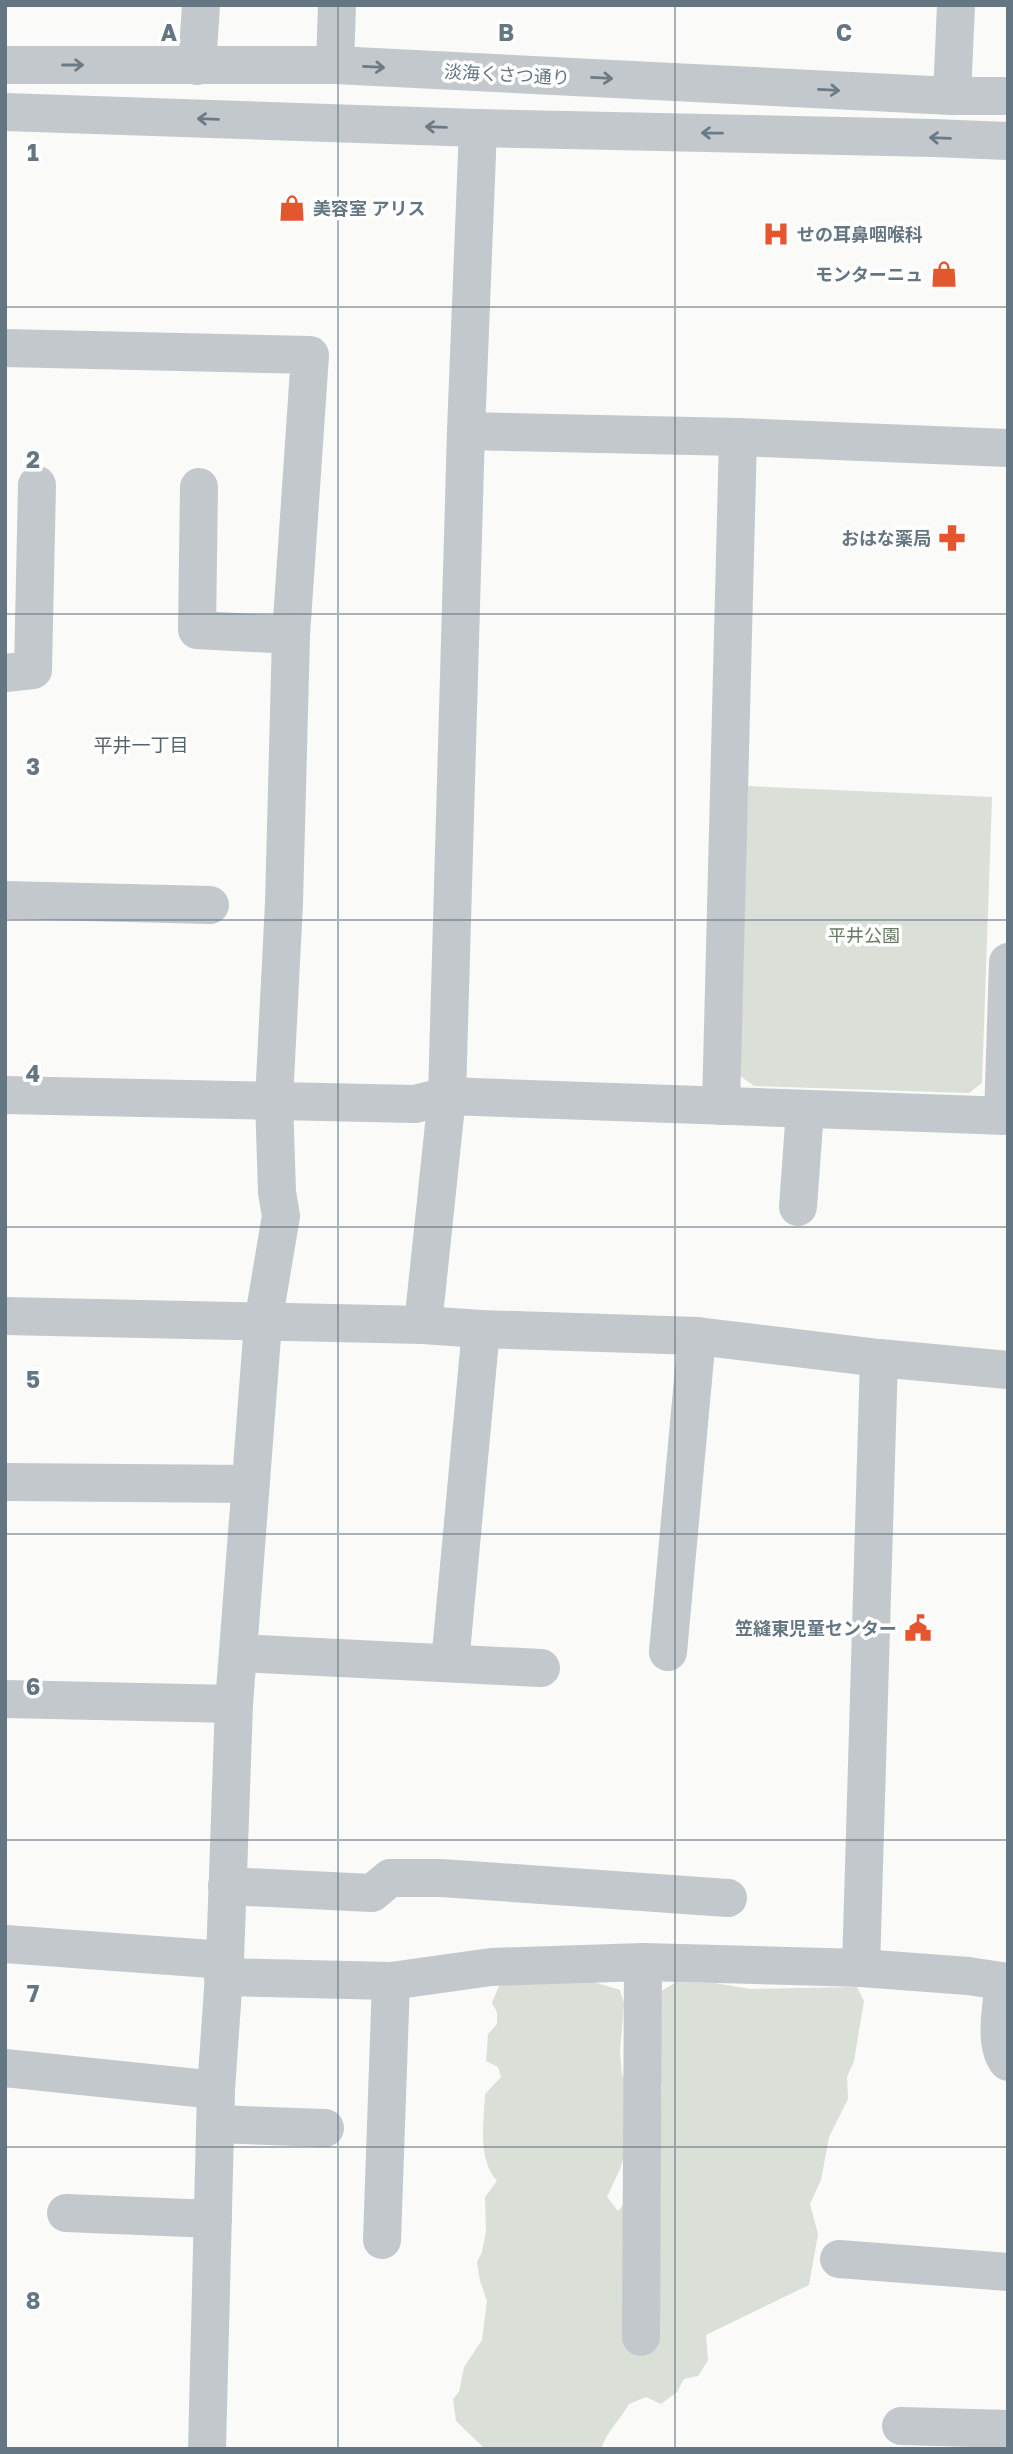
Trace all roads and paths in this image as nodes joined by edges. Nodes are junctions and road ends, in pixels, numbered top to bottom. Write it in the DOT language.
graph roads {
  1 [pos="201,5"];
  2 [pos="337,5"];
  3 [pos="956,5"];
  4 [pos="5,65"];
  5 [pos="335,65"];
  6 [pos="197,66"];
  7 [pos="952,96"];
  8 [pos="1008,96"];
  9 [pos="5,111"];
  10 [pos="478,128"];
  11 [pos="1008,141"];
  12 [pos="5,348"];
  13 [pos="466,431"];
  14 [pos="738,437"];
  15 [pos="1008,448"];
  16 [pos="37,485"];
  17 [pos="199,487"];
  18 [pos="291,635"];
  19 [pos="5,673"];
  20 [pos="5,900"];
  21 [pos="210,905"];
  22 [pos="1008,962"];
  23 [pos="5,1095"];
  24 [pos="447,1096"];
  25 [pos="274,1100"];
  26 [pos="721,1106"];
  27 [pos="805,1110"];
  28 [pos="1005,1116"];
  29 [pos="798,1207"];
  30 [pos="5,1316"];
  31 [pos="263,1323"];
  32 [pos="423,1325"];
  33 [pos="481,1329"];
  34 [pos="696,1336"];
  35 [pos="879,1358"];
  36 [pos="1008,1370"];
  37 [pos="5,1482"];
  38 [pos="250,1484"];
  39 [pos="668,1652"];
  40 [pos="239,1653"];
  41 [pos="450,1663"];
  42 [pos="541,1668"];
  43 [pos="5,1699"];
  44 [pos="234,1704"];
  45 [pos="227,1886"];
  46 [pos="728,1898"];
  47 [pos="5,1944"];
  48 [pos="643,1962"];
  49 [pos="224,1968"];
  50 [pos="861,1968"];
  51 [pos="391,1981"];
  52 [pos="1006,1982"];
  53 [pos="1008,2062"];
  54 [pos="5,2068"];
  55 [pos="216,2107"];
  56 [pos="325,2128"];
  57 [pos="66,2213"];
  58 [pos="213,2219"];
  59 [pos="382,2240"];
  60 [pos="839,2259"];
  61 [pos="1008,2272"];
  62 [pos="640,2337"];
  63 [pos="901,2426"];
  64 [pos="1008,2429"];
  65 [pos="207,2449"];
  1 -- 6 [label="street"];
  2 -- 5 [label="street"];
  3 -- 7 [label="street"];
  4 -- 6 [label="street, 淡海くさつ通り, one-way"];
  5 -- 6 [label="street, 淡海くさつ通り"];
  5 -- 7 [label="street, 淡海くさつ通り, one-way"];
  7 -- 8 [label="street, 淡海くさつ通り"];
  10 -- 9 [label="street, one-way"];
  11 -- 10 [label="street, one-way"];
  10 -- 13 [label="street"];
  12 -- 18 [label="street"];
  13 -- 14 [label="street"];
  13 -- 24 [label="street"];
  14 -- 15 [label="street"];
  14 -- 26 [label="street"];
  16 -- 19 [label="street"];
  17 -- 18 [label="street"];
  18 -- 25 [label="street"];
  20 -- 21 [label="street"];
  22 -- 28 [label="street"];
  23 -- 25 [label="street"];
  24 -- 25 [label="street"];
  24 -- 26 [label="street"];
  24 -- 32 [label="street"];
  25 -- 31 [label="street"];
  26 -- 27 [label="street"];
  27 -- 28 [label="street"];
  27 -- 29 [label="street"];
  30 -- 31 [label="street"];
  31 -- 32 [label="street"];
  31 -- 38 [label="street"];
  32 -- 33 [label="street"];
  33 -- 34 [label="street"];
  33 -- 41 [label="street"];
  34 -- 35 [label="street"];
  34 -- 39 [label="street"];
  35 -- 36 [label="street"];
  35 -- 50 [label="street"];
  37 -- 38 [label="street"];
  38 -- 40 [label="street"];
  40 -- 41 [label="street"];
  40 -- 44 [label="street"];
  41 -- 42 [label="street"];
  43 -- 44 [label="street"];
  44 -- 45 [label="street"];
  45 -- 46 [label="street"];
  45 -- 49 [label="street"];
  47 -- 49 [label="street"];
  48 -- 50 [label="street"];
  48 -- 51 [label="street"];
  48 -- 62 [label="street"];
  49 -- 51 [label="street"];
  49 -- 55 [label="street"];
  50 -- 52 [label="street"];
  51 -- 59 [label="street"];
  52 -- 53 [label="street"];
  54 -- 55 [label="street"];
  55 -- 56 [label="street"];
  55 -- 58 [label="street"];
  57 -- 58 [label="street"];
  58 -- 65 [label="street"];
  60 -- 61 [label="street"];
  63 -- 64 [label="street"];
}
